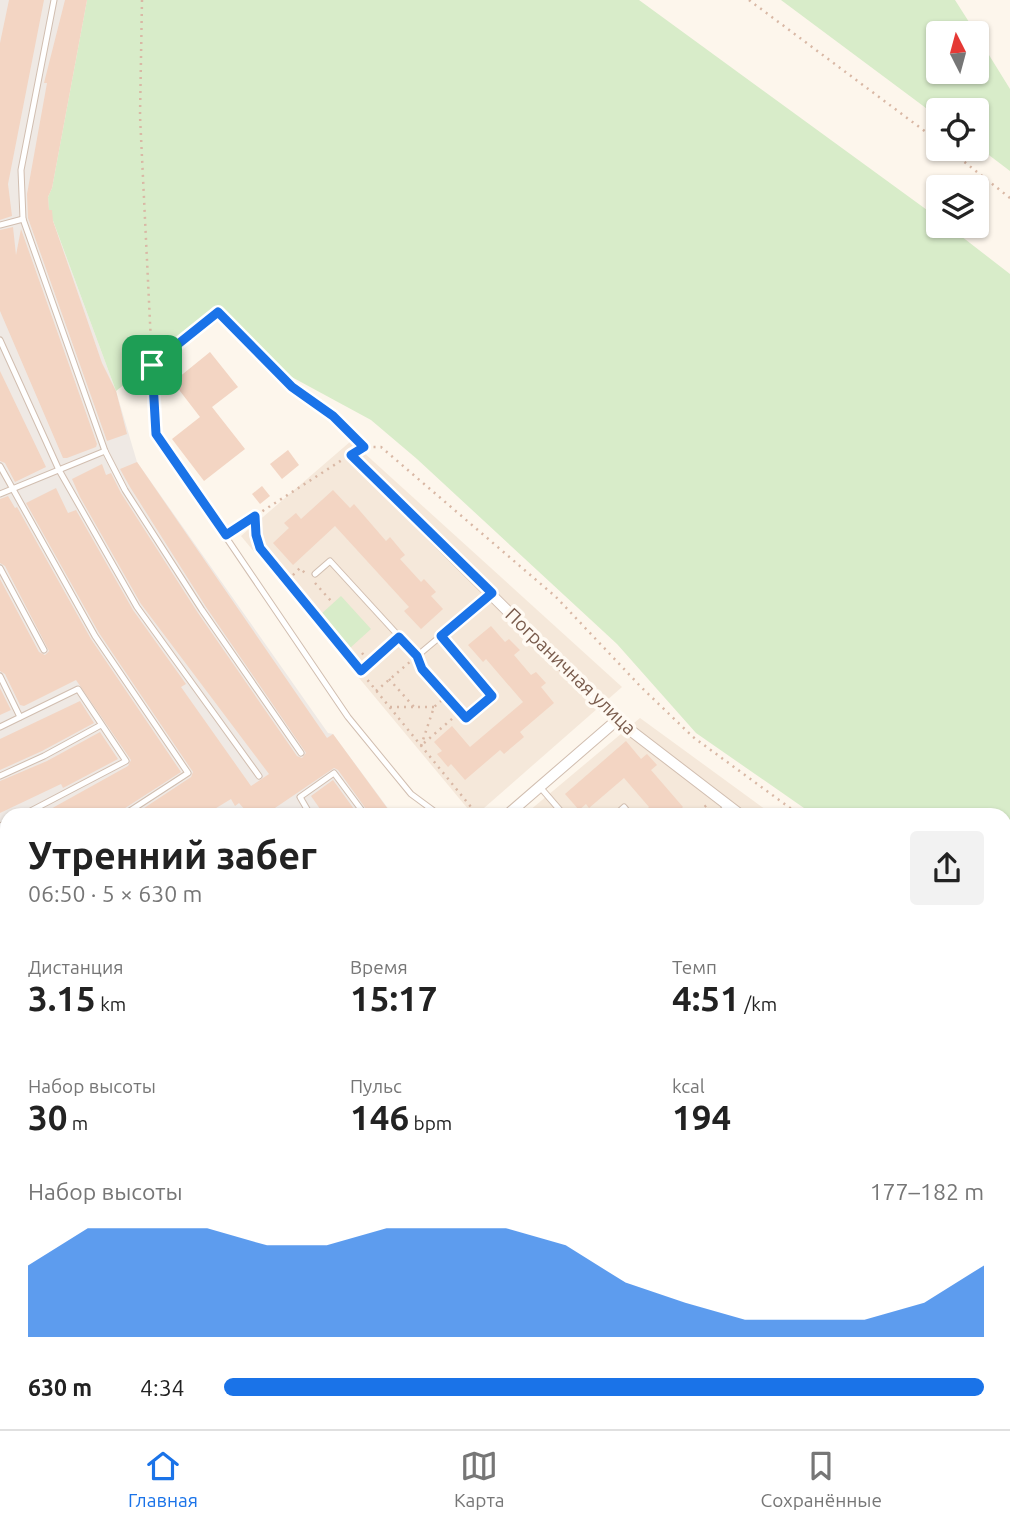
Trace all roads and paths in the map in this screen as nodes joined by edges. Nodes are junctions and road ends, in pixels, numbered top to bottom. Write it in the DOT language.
graph roads {
  1 [pos="54,0"];
  2 [pos="142,0"];
  3 [pos="749,0"];
  4 [pos="926,133"];
  5 [pos="963,161"];
  6 [pos="1010,198"];
  7 [pos="23,219"];
  8 [pos="0,225"];
  9 [pos="0,340"];
  10 [pos="152,352"];
  11 [pos="152,365"];
  12 [pos="364,447"];
  13 [pos="104,451"];
  14 [pos="351,455"];
  15 [pos="0,466"];
  16 [pos="59,470"];
  17 [pos="12,488"];
  18 [pos="0,494"];
  19 [pos="255,516"];
  20 [pos="226,535"];
  21 [pos="0,568"];
  22 [pos="315,574"];
  23 [pos="287,580"];
  24 [pos="492,593"];
  25 [pos="331,601"];
  26 [pos="441,636"];
  27 [pos="399,637"];
  28 [pos="44,650"];
  29 [pos="362,653"];
  30 [pos="417,656"];
  31 [pos="370,663"];
  32 [pos="361,671"];
  33 [pos="0,677"];
  34 [pos="389,679"];
  35 [pos="376,691"];
  36 [pos="390,707"];
  37 [pos="414,707"];
  38 [pos="460,712"];
  39 [pos="20,717"];
  40 [pos="617,720"];
  41 [pos="101,725"];
  42 [pos="0,727"];
  43 [pos="421,746"];
  44 [pos="301,753"];
  45 [pos="0,776"];
  46 [pos="259,776"];
  47 [pos="540,787"];
  48 [pos="716,796"];
  49 [pos="728,805"];
  50 [pos="471,807"];
  51 [pos="36,808"];
  52 [pos="134,808"];
  53 [pos="306,808"];
  54 [pos="360,808"];
  55 [pos="430,808"];
  56 [pos="515,808"];
  57 [pos="558,808"];
  58 [pos="703,808"];
  59 [pos="725,808"];
  60 [pos="732,808"];
  61 [pos="790,808"];
  1 -- 7 [label="lane"];
  2 -- 10 [label="path"];
  3 -- 4 [label="path"];
  5 -- 6 [label="path"];
  7 -- 8 [label="lane"];
  7 -- 13 [label="lane"];
  9 -- 16 [label="lane"];
  10 -- 11 [label="lane"];
  11 -- 12 [label="path"];
  11 -- 20 [label="lane"];
  12 -- 14 [label="path"];
  12 -- 61 [label="path"];
  13 -- 16 [label="lane"];
  13 -- 44 [label="lane"];
  14 -- 19 [label="path"];
  14 -- 24 [label="street, Пограничная улица"];
  15 -- 17 [label="lane"];
  16 -- 17 [label="lane"];
  16 -- 46 [label="lane"];
  17 -- 18 [label="lane"];
  17 -- 52 [label="lane"];
  19 -- 20 [label="path"];
  19 -- 23 [label="path"];
  20 -- 55 [label="lane"];
  21 -- 28 [label="lane"];
  22 -- 27 [label="lane"];
  23 -- 25 [label="path"];
  23 -- 32 [label="path"];
  24 -- 26 [label="lane"];
  24 -- 40 [label="street, Пограничная улица"];
  26 -- 30 [label="lane"];
  26 -- 38 [label="lane"];
  27 -- 30 [label="lane"];
  27 -- 31 [label="path"];
  29 -- 31 [label="path"];
  30 -- 34 [label="path"];
  30 -- 38 [label="lane"];
  31 -- 32 [label="path"];
  32 -- 35 [label="path"];
  33 -- 39 [label="lane"];
  34 -- 35 [label="path"];
  34 -- 37 [label="path"];
  35 -- 36 [label="path"];
  36 -- 37 [label="path"];
  36 -- 43 [label="path"];
  37 -- 43 [label="path"];
  38 -- 43 [label="path"];
  39 -- 41 [label="lane"];
  39 -- 42 [label="lane"];
  40 -- 47 [label="street"];
  40 -- 48 [label="street, Пограничная улица"];
  41 -- 45 [label="lane"];
  41 -- 51 [label="lane"];
  43 -- 50 [label="path"];
  47 -- 56 [label="street"];
  47 -- 57 [label="lane"];
  48 -- 49 [label="street, Пограничная улица"];
  48 -- 58 [label="path"];
  49 -- 59 [label="lane"];
  49 -- 60 [label="street, Пограничная улица"];
  53 -- 54 [label="lane"];
}
